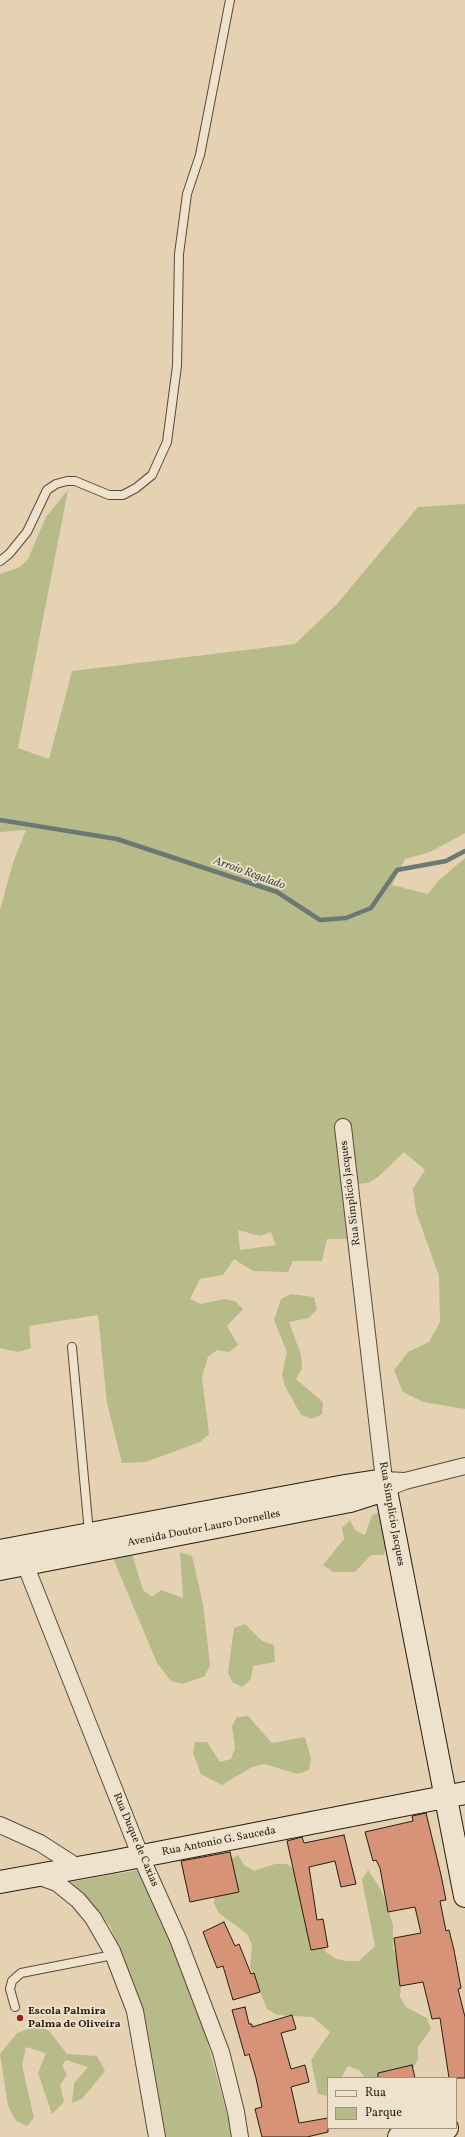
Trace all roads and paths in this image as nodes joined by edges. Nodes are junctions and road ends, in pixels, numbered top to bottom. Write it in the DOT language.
graph roads {
  1 [pos="230,0"];
  2 [pos="0,561"];
  3 [pos="343,1127"];
  4 [pos="72,1347"];
  5 [pos="465,1466"];
  6 [pos="391,1484"];
  7 [pos="89,1534"];
  8 [pos="14,1554"];
  9 [pos="0,1569"];
  10 [pos="456,1795"];
  11 [pos="0,1825"];
  12 [pos="141,1857"];
  13 [pos="79,1868"];
  14 [pos="32,1876"];
  15 [pos="0,1882"];
  16 [pos="465,1896"];
  17 [pos="113,1955"];
  18 [pos="15,2007"];
  19 [pos="441,2129"];
  20 [pos="157,2137"];
  21 [pos="240,2137"];
  22 [pos="399,2137"];
  1 -- 2 [label="lane"];
  3 -- 6 [label="street, Rua Simplicio Jacques"];
  4 -- 7 [label="lane"];
  5 -- 6 [label="street, Avenida Doutor Lauro Dornelles"];
  6 -- 7 [label="street, Avenida Doutor Lauro Dornelles"];
  6 -- 8 [label="street, Avenida Doutor Lauro Dornelles"];
  6 -- 10 [label="street, Rua Simplicio Jacques"];
  7 -- 8 [label="street, Avenida Doutor Lauro Dornelles"];
  8 -- 9 [label="street, Avenida Doutor Lauro Dornelles"];
  8 -- 12 [label="street, Rua Duque de Caxias"];
  10 -- 12 [label="street, Rua Antonio G. Sauceda"];
  10 -- 16 [label="street, Rua Simplicio Jacques"];
  11 -- 13 [label="street"];
  12 -- 13 [label="street, Rua Antonio G. Sauceda"];
  12 -- 21 [label="street, Rua Duque de Caxias"];
  13 -- 14 [label="street, Rua Antonio G. Sauceda"];
  14 -- 15 [label="street, Rua Antonio G. Sauceda"];
  14 -- 17 [label="street"];
  17 -- 18 [label="lane"];
  17 -- 20 [label="street"];
  19 -- 22 [label="street"];
}
